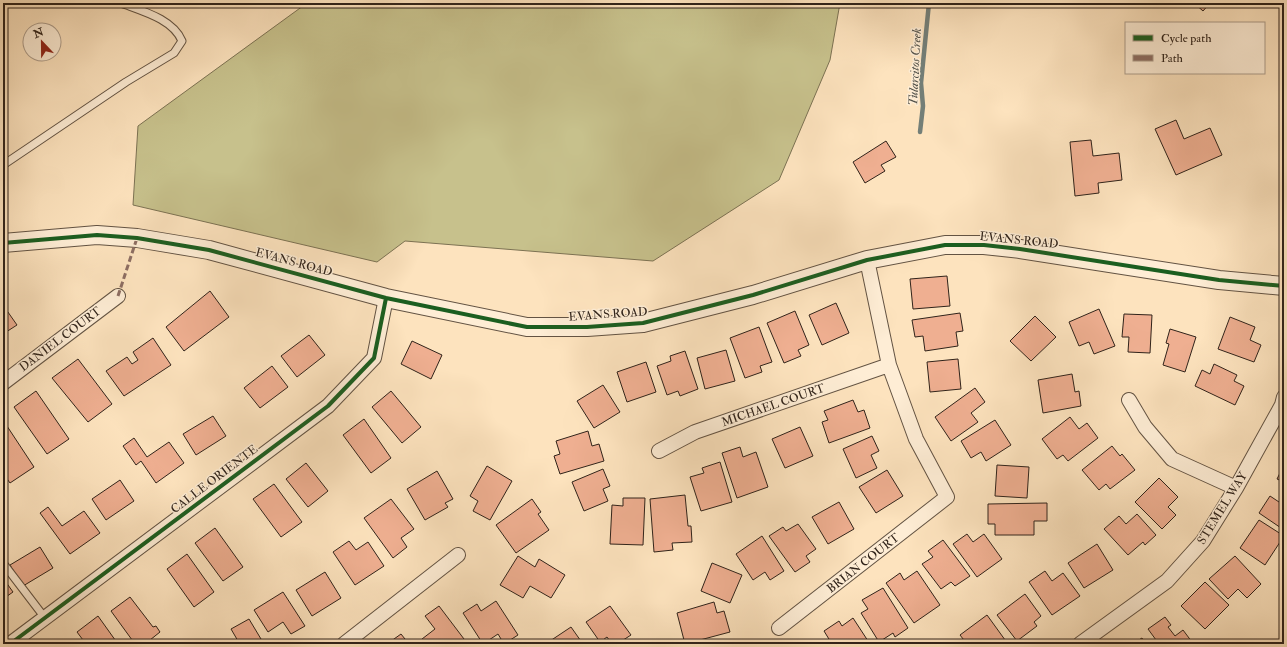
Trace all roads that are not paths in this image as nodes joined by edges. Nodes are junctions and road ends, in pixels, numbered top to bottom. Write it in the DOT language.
graph roads {
  1 [pos="121,3"];
  2 [pos="3,165"];
  3 [pos="3,243"];
  4 [pos="867,260"];
  5 [pos="1284,286"];
  6 [pos="118,296"];
  7 [pos="386,298"];
  8 [pos="889,365"];
  9 [pos="3,383"];
  10 [pos="1284,397"];
  11 [pos="1130,400"];
  12 [pos="660,451"];
  13 [pos="1236,488"];
  14 [pos="458,555"];
  15 [pos="3,563"];
  16 [pos="44,618"];
  17 [pos="779,628"];
  18 [pos="10,644"];
  19 [pos="344,644"];
  20 [pos="1080,644"];
  1 -- 2 [label="lane"];
  3 -- 7 [label="street, EVANS ROAD"];
  4 -- 5 [label="street, EVANS ROAD"];
  4 -- 7 [label="street, EVANS ROAD"];
  4 -- 8 [label="street"];
  6 -- 9 [label="street, DANIEL COURT"];
  7 -- 16 [label="street, CALLE ORIENTE"];
  8 -- 12 [label="street, MICHAEL COURT"];
  8 -- 17 [label="street, BRIAN COURT"];
  10 -- 13 [label="street, STEMEL WAY"];
  11 -- 13 [label="street"];
  13 -- 20 [label="street, STEMEL WAY"];
  14 -- 19 [label="street"];
  15 -- 16 [label="lane"];
  16 -- 18 [label="street, CALLE ORIENTE"];
}
